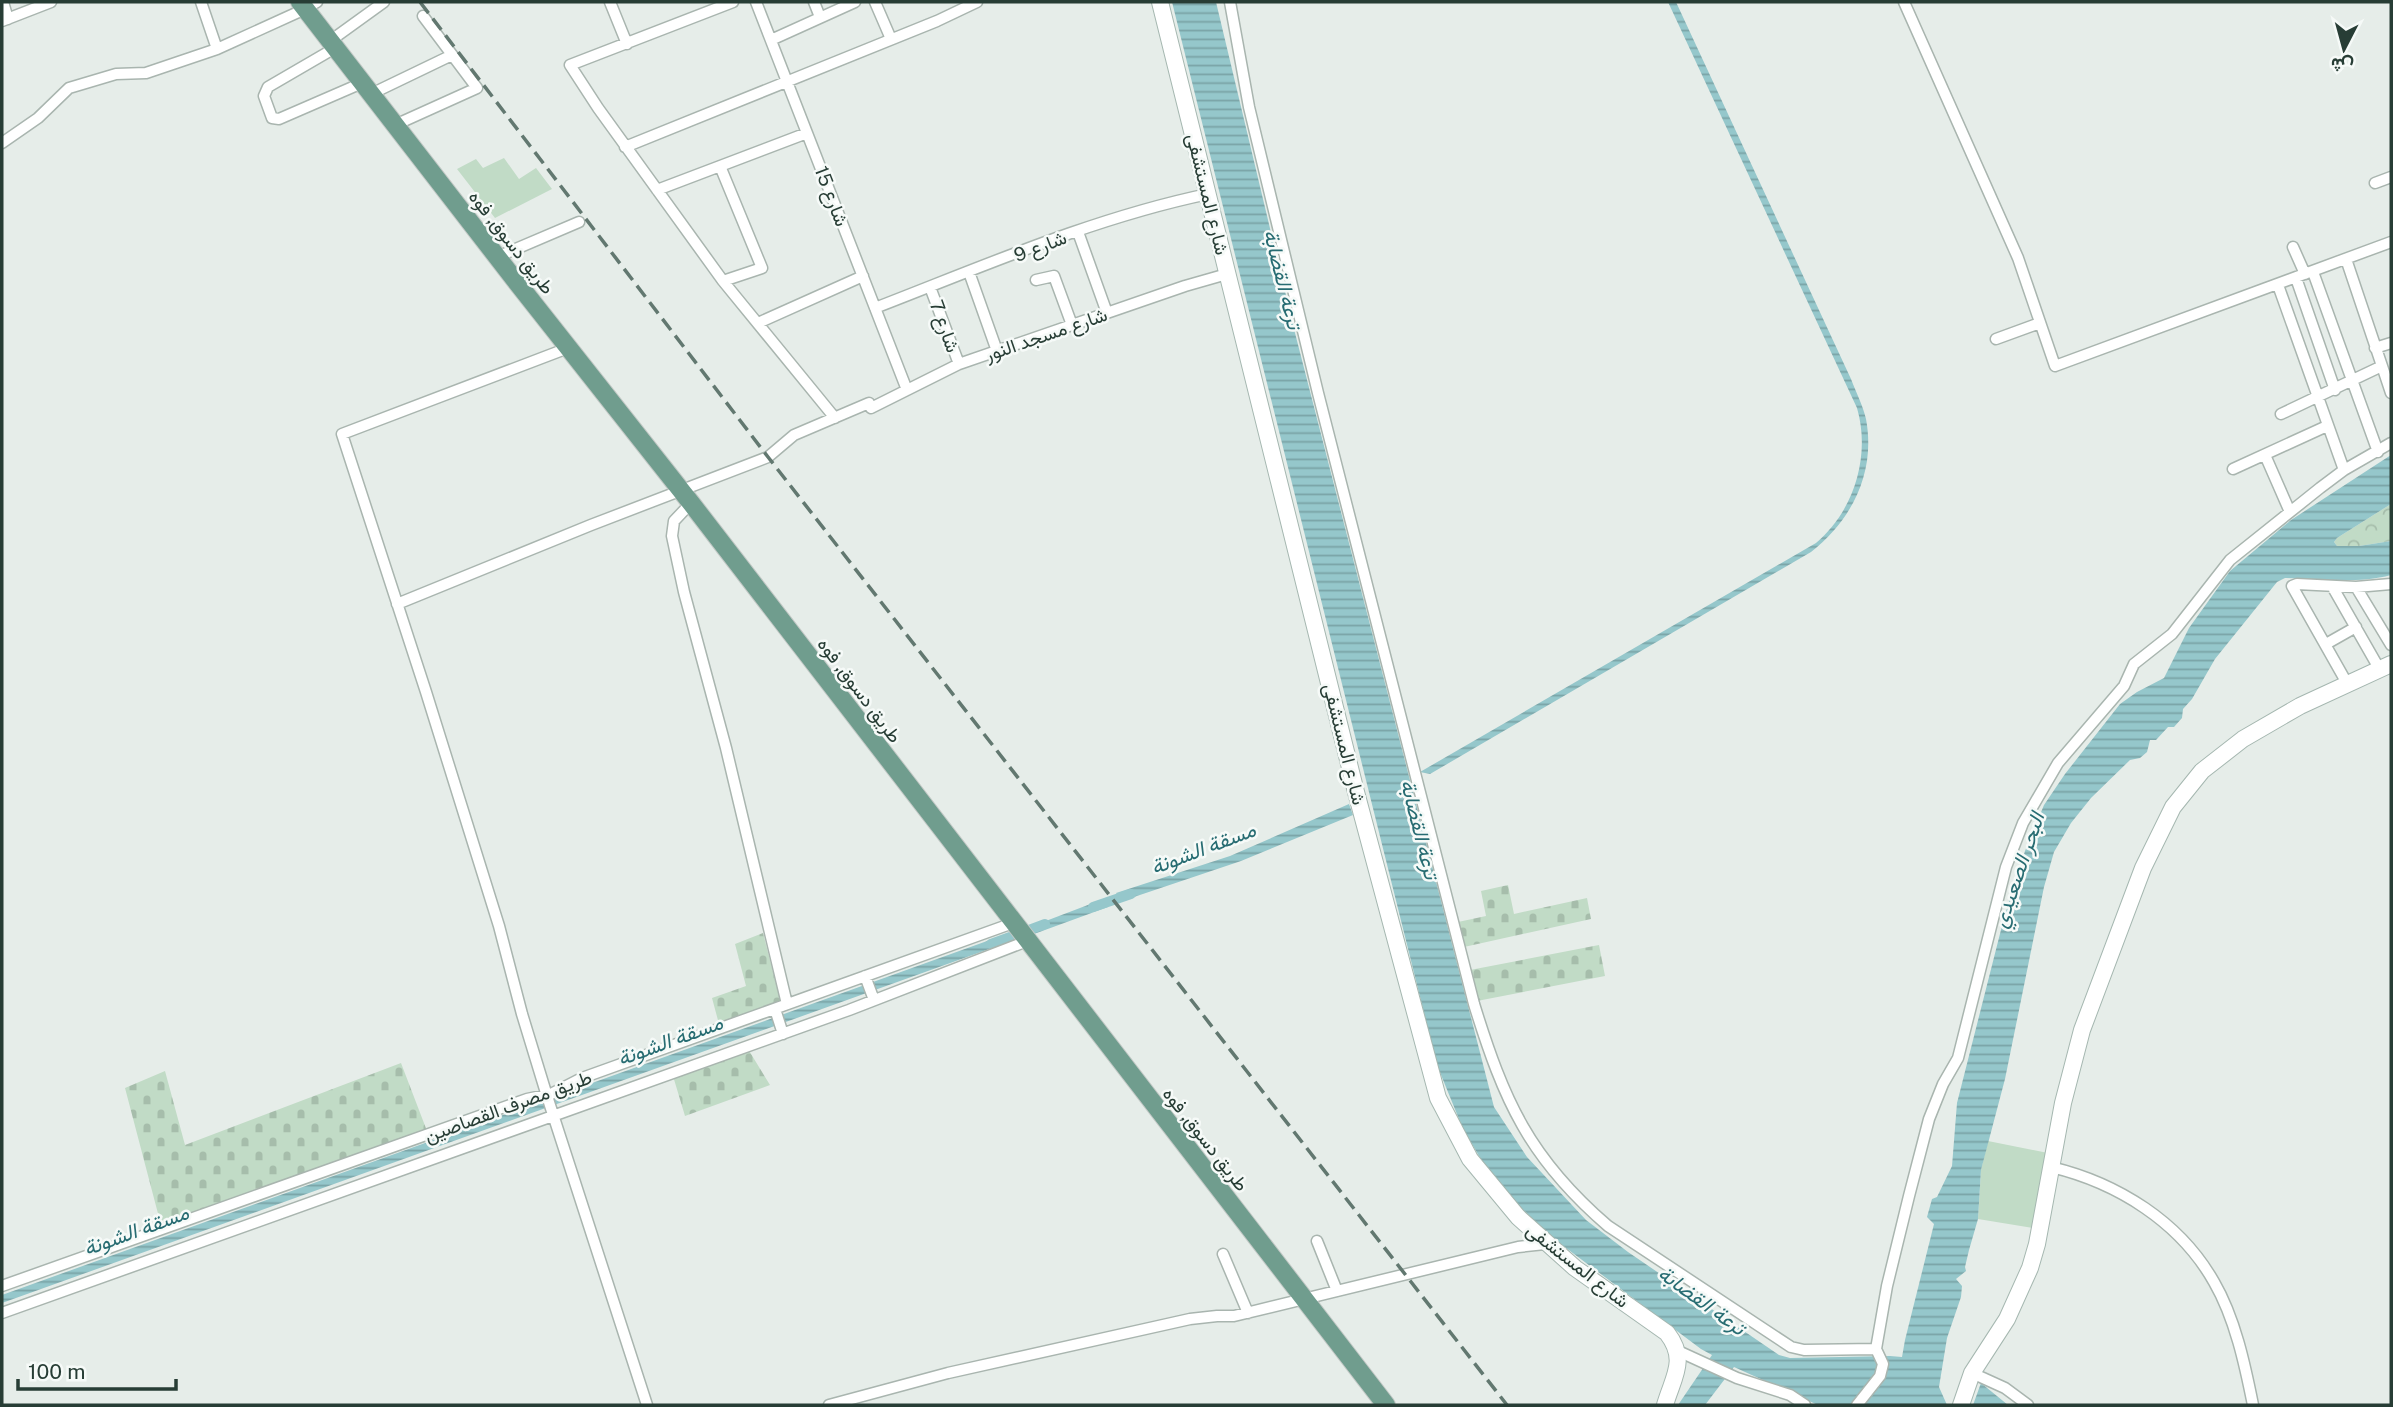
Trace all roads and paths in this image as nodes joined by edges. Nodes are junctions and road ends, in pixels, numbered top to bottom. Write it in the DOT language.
graph roads {
  1 [pos="3,2"];
  2 [pos="51,2"];
  3 [pos="201,2"];
  4 [pos="384,2"];
  5 [pos="610,2"];
  6 [pos="733,2"];
  7 [pos="756,2"];
  8 [pos="814,2"];
  9 [pos="855,2"];
  10 [pos="875,2"];
  11 [pos="977,2"];
  12 [pos="1160,2"];
  13 [pos="1230,2"];
  14 [pos="1904,2"];
  15 [pos="307,4"];
  16 [pos="712,6"];
  17 [pos="423,16"];
  18 [pos="820,18"];
  19 [pos="5,20"];
  20 [pos="891,39"];
  21 [pos="771,40"];
  22 [pos="332,44"];
  23 [pos="627,44"];
  24 [pos="217,49"];
  25 [pos="453,55"];
  26 [pos="787,81"];
  27 [pos="367,89"];
  28 [pos="395,125"];
  29 [pos="807,133"];
  30 [pos="2,143"];
  31 [pos="625,147"];
  32 [pos="720,166"];
  33 [pos="2391,177"];
  34 [pos="2375,183"];
  35 [pos="657,190"];
  36 [pos="1208,194"];
  37 [pos="579,222"];
  38 [pos="1078,232"];
  39 [pos="2391,242"];
  40 [pos="2293,247"];
  41 [pos="497,257"];
  42 [pos="2346,259"];
  43 [pos="969,272"];
  44 [pos="1227,274"];
  45 [pos="2305,275"];
  46 [pos="863,276"];
  47 [pos="1036,280"];
  48 [pos="723,281"];
  49 [pos="2278,285"];
  50 [pos="930,287"];
  51 [pos="875,308"];
  52 [pos="1107,313"];
  53 [pos="758,323"];
  54 [pos="2040,323"];
  55 [pos="1072,325"];
  56 [pos="1996,339"];
  57 [pos="2391,343"];
  58 [pos="568,348"];
  59 [pos="2375,348"];
  60 [pos="997,351"];
  61 [pos="959,364"];
  62 [pos="2382,366"];
  63 [pos="2351,382"];
  64 [pos="907,390"];
  65 [pos="2335,390"];
  66 [pos="2391,393"];
  67 [pos="2318,398"];
  68 [pos="2281,414"];
  69 [pos="835,418"];
  70 [pos="2328,426"];
  71 [pos="2391,443"];
  72 [pos="2378,452"];
  73 [pos="2265,455"];
  74 [pos="2233,469"];
  75 [pos="2344,470"];
  76 [pos="686,497"];
  77 [pos="2290,512"];
  78 [pos="2391,584"];
  79 [pos="2332,586"];
  80 [pos="2356,587"];
  81 [pos="397,604"];
  82 [pos="2356,627"];
  83 [pos="2326,644"];
  84 [pos="2391,645"];
  85 [pos="2386,667"];
  86 [pos="2348,685"];
  87 [pos="1013,922"];
  88 [pos="1027,941"];
  89 [pos="865,976"];
  90 [pos="874,1000"];
  91 [pos="787,1004"];
  92 [pos="775,1009"];
  93 [pos="783,1034"];
  94 [pos="547,1096"];
  95 [pos="554,1116"];
  96 [pos="2051,1167"];
  97 [pos="1317,1241"];
  98 [pos="1545,1244"];
  99 [pos="1223,1254"];
  100 [pos="2,1286"];
  101 [pos="1338,1291"];
  102 [pos="1304,1300"];
  103 [pos="2,1313"];
  104 [pos="1248,1313"];
  105 [pos="1876,1349"];
  106 [pos="1678,1351"];
  107 [pos="1970,1378"];
  108 [pos="1666,1399"];
  109 [pos="647,1405"];
  110 [pos="829,1405"];
  111 [pos="1386,1405"];
  112 [pos="1654,1405"];
  113 [pos="1805,1405"];
  114 [pos="1857,1405"];
  115 [pos="1961,1405"];
  116 [pos="2028,1405"];
  117 [pos="2253,1405"];
  1 -- 19 [label="street"];
  2 -- 19 [label="street"];
  3 -- 24 [label="street"];
  4 -- 22 [label="street"];
  5 -- 23 [label="street"];
  6 -- 16 [label="street"];
  7 -- 21 [label="street, شارع 15"];
  8 -- 18 [label="street"];
  9 -- 18 [label="street"];
  10 -- 20 [label="street"];
  11 -- 20 [label="street"];
  12 -- 36 [label="main road, شارع المستشفى"];
  13 -- 105 [label="street"];
  14 -- 54 [label="street"];
  15 -- 22 [label="main road, طريق دسوق, فوه"];
  15 -- 24 [label="street"];
  16 -- 23 [label="street"];
  17 -- 25 [label="street"];
  18 -- 21 [label="street"];
  20 -- 26 [label="street"];
  21 -- 26 [label="street, شارع 15"];
  22 -- 27 [label="main road, طريق دسوق, فوه"];
  22 -- 27 [label="street"];
  23 -- 31 [label="street"];
  24 -- 30 [label="street"];
  25 -- 27 [label="street"];
  25 -- 28 [label="street"];
  26 -- 29 [label="street, شارع 15"];
  26 -- 31 [label="street"];
  27 -- 28 [label="main road, طريق دسوق, فوه"];
  28 -- 41 [label="main road, طريق دسوق, فوه"];
  29 -- 32 [label="street"];
  29 -- 46 [label="street, شارع 15"];
  31 -- 35 [label="street"];
  32 -- 35 [label="street"];
  32 -- 48 [label="street"];
  33 -- 34 [label="street"];
  35 -- 48 [label="street"];
  36 -- 38 [label="street, شارع 9"];
  36 -- 44 [label="main road, شارع المستشفى"];
  37 -- 41 [label="street"];
  38 -- 43 [label="street, شارع 9"];
  38 -- 52 [label="street"];
  39 -- 42 [label="street"];
  40 -- 45 [label="street"];
  41 -- 58 [label="main road, طريق دسوق, فوه"];
  42 -- 45 [label="street"];
  42 -- 59 [label="street"];
  43 -- 50 [label="street, شارع 9"];
  43 -- 60 [label="street"];
  44 -- 52 [label="street, شارع مسجد النور"];
  44 -- 98 [label="main road, شارع المستشفى"];
  45 -- 49 [label="street"];
  45 -- 63 [label="street"];
  45 -- 65 [label="street"];
  46 -- 51 [label="street, شارع 15"];
  46 -- 53 [label="street"];
  47 -- 55 [label="street"];
  48 -- 53 [label="street"];
  49 -- 54 [label="street"];
  49 -- 67 [label="street"];
  50 -- 51 [label="street, شارع 9"];
  50 -- 61 [label="street, شارع 7"];
  51 -- 64 [label="street, شارع 15"];
  52 -- 55 [label="street, شارع مسجد النور"];
  53 -- 69 [label="street"];
  54 -- 56 [label="street"];
  55 -- 60 [label="street, شارع مسجد النور"];
  57 -- 59 [label="street"];
  58 -- 76 [label="main road, طريق دسوق, فوه"];
  58 -- 81 [label="street"];
  59 -- 62 [label="street"];
  60 -- 61 [label="street, شارع مسجد النور"];
  61 -- 64 [label="street, شارع مسجد النور"];
  62 -- 63 [label="street"];
  62 -- 66 [label="street"];
  63 -- 65 [label="street"];
  63 -- 72 [label="street"];
  64 -- 69 [label="street, شارع مسجد النور"];
  65 -- 67 [label="street"];
  67 -- 68 [label="street"];
  67 -- 70 [label="street"];
  69 -- 76 [label="street, شارع مسجد النور"];
  70 -- 73 [label="street"];
  70 -- 75 [label="street"];
  71 -- 72 [label="street"];
  72 -- 75 [label="street"];
  73 -- 74 [label="street"];
  73 -- 77 [label="street"];
  75 -- 77 [label="street"];
  76 -- 81 [label="street, شارع مسجد النور"];
  76 -- 87 [label="main road, طريق دسوق, فوه"];
  76 -- 91 [label="street"];
  77 -- 105 [label="street"];
  78 -- 80 [label="street"];
  79 -- 80 [label="street"];
  79 -- 82 [label="street"];
  79 -- 83 [label="street"];
  80 -- 84 [label="street"];
  81 -- 94 [label="street"];
  82 -- 83 [label="street"];
  82 -- 85 [label="street"];
  83 -- 86 [label="street"];
  85 -- 86 [label="main road"];
  86 -- 96 [label="main road"];
  87 -- 88 [label="main road, طريق دسوق, فوه"];
  87 -- 89 [label="street, طريق مصرف القصاصين"];
  88 -- 90 [label="street"];
  88 -- 102 [label="main road, طريق دسوق, فوه"];
  89 -- 90 [label="street"];
  89 -- 91 [label="street, طريق مصرف القصاصين"];
  90 -- 93 [label="street"];
  91 -- 92 [label="street, طريق مصرف القصاصين"];
  92 -- 93 [label="street"];
  92 -- 94 [label="street, طريق مصرف القصاصين"];
  93 -- 95 [label="street"];
  94 -- 95 [label="street"];
  94 -- 100 [label="street, طريق مصرف القصاصين"];
  95 -- 103 [label="street"];
  95 -- 109 [label="street"];
  96 -- 107 [label="main road"];
  96 -- 117 [label="street"];
  97 -- 101 [label="street"];
  98 -- 101 [label="street"];
  98 -- 106 [label="main road, شارع المستشفى"];
  99 -- 104 [label="street"];
  101 -- 102 [label="street"];
  102 -- 104 [label="street"];
  102 -- 111 [label="main road, طريق دسوق, فوه"];
  104 -- 110 [label="street"];
  105 -- 114 [label="street"];
  106 -- 108 [label="main road"];
  106 -- 113 [label="street"];
  107 -- 115 [label="main road"];
  107 -- 116 [label="street"];
  108 -- 112 [label="main road"];
}
